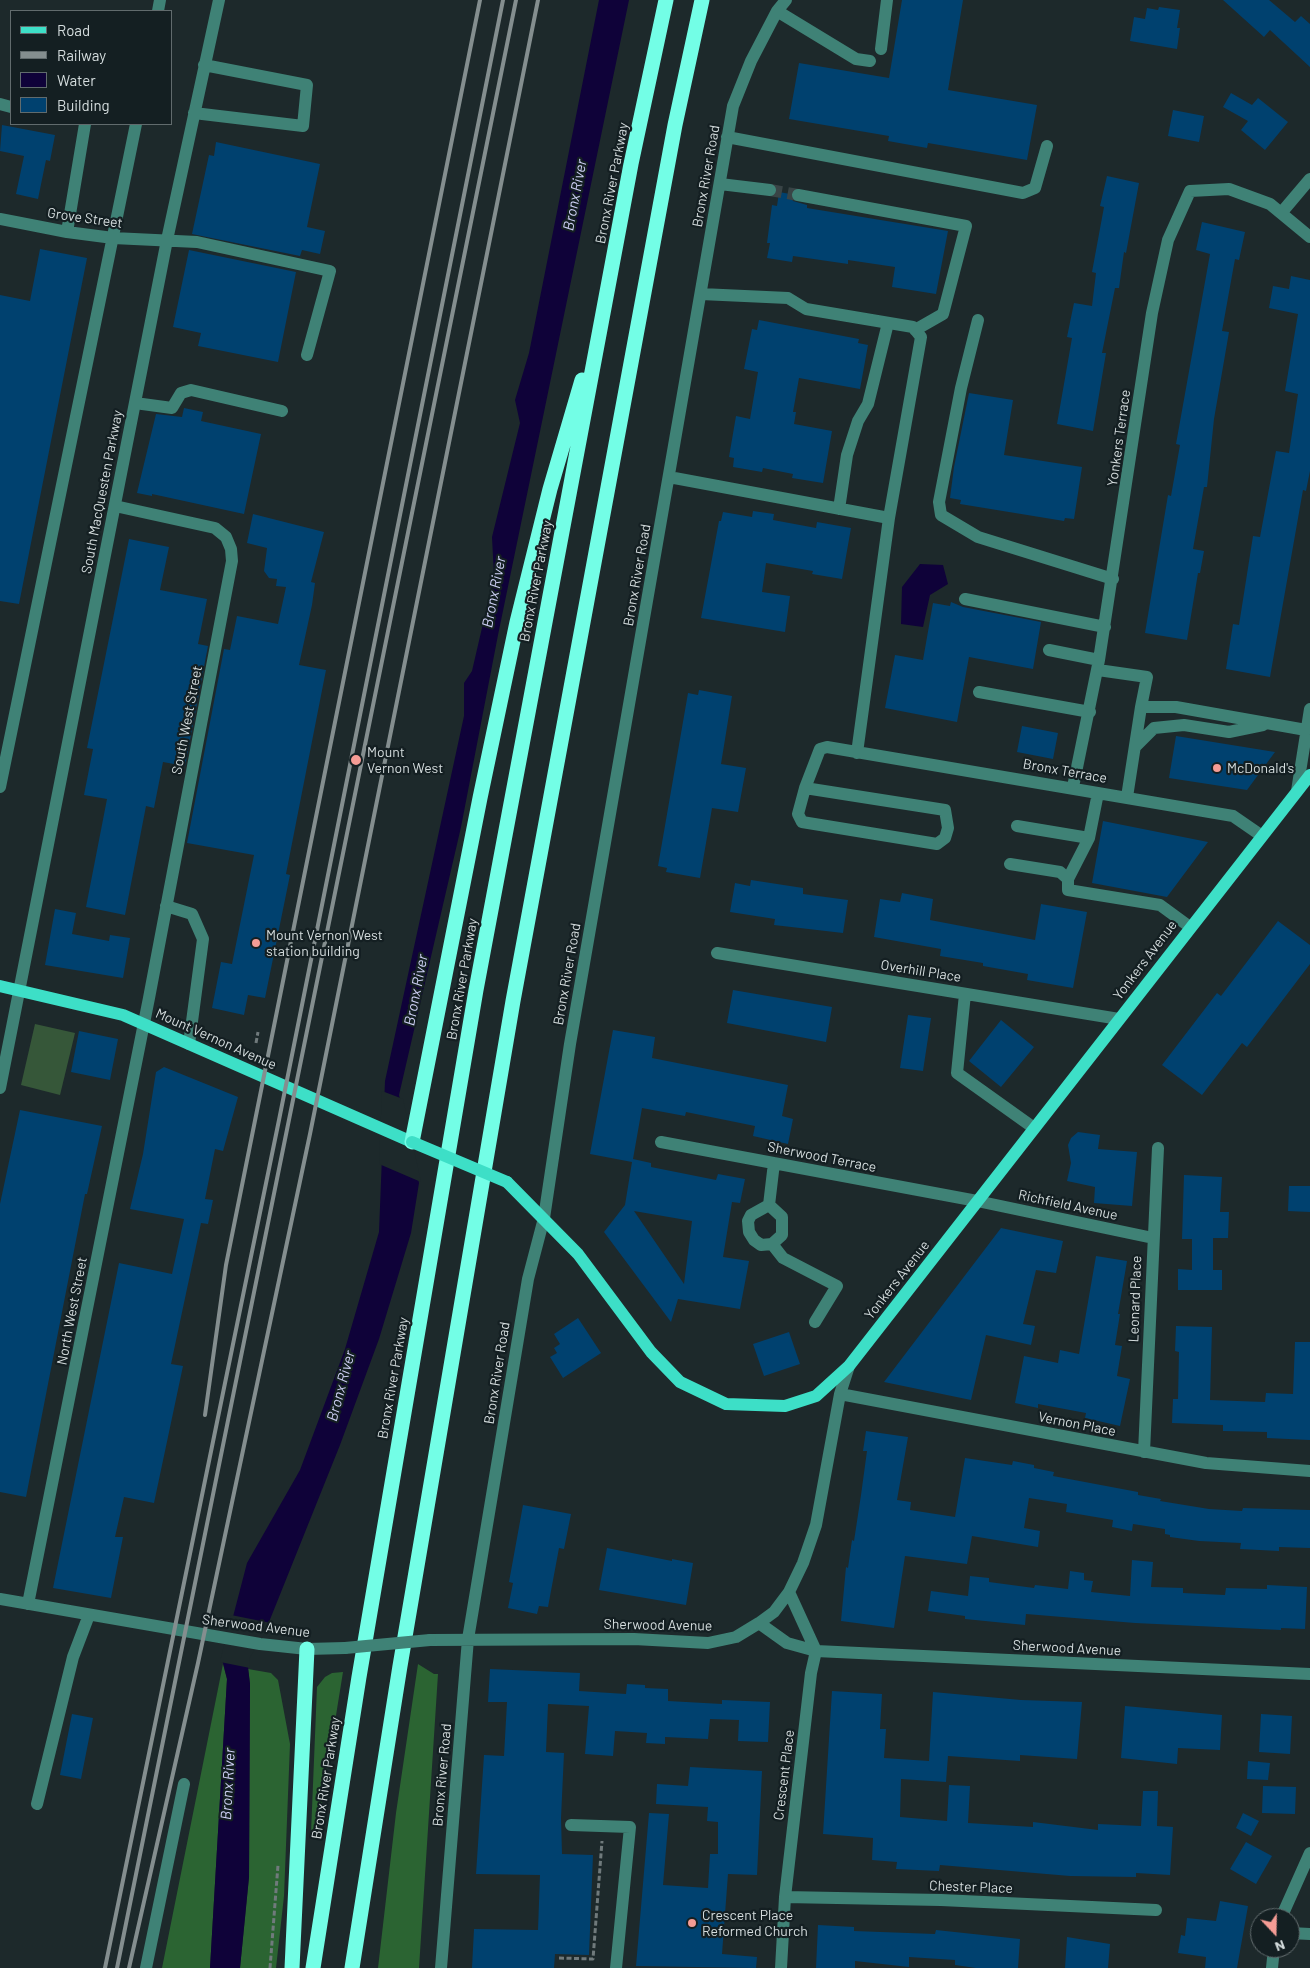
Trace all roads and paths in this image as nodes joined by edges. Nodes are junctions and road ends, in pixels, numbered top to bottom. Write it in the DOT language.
graph roads {
  1 [pos="219,0"];
  2 [pos="666,0"];
  3 [pos="702,0"];
  4 [pos="786,0"];
  5 [pos="887,0"];
  6 [pos="777,11"];
  7 [pos="881,49"];
  8 [pos="870,60"];
  9 [pos="204,65"];
  10 [pos="194,113"];
  11 [pos="85,125"];
  12 [pos="136,125"];
  13 [pos="727,137"];
  14 [pos="1047,146"];
  15 [pos="1310,179"];
  16 [pos="720,184"];
  17 [pos="770,190"];
  18 [pos="798,194"];
  19 [pos="1282,212"];
  20 [pos="0,219"];
  21 [pos="67,232"];
  22 [pos="1310,237"];
  23 [pos="113,238"];
  24 [pos="167,240"];
  25 [pos="701,294"];
  26 [pos="606,300"];
  27 [pos="978,320"];
  28 [pos="888,323"];
  29 [pos="915,330"];
  30 [pos="307,355"];
  31 [pos="135,403"];
  32 [pos="282,411"];
  33 [pos="669,477"];
  34 [pos="115,506"];
  35 [pos="840,509"];
  36 [pos="889,518"];
  37 [pos="1113,579"];
  38 [pos="964,599"];
  39 [pos="1105,627"];
  40 [pos="1049,650"];
  41 [pos="1098,665"];
  42 [pos="979,692"];
  43 [pos="1141,708"];
  44 [pos="1310,708"];
  45 [pos="1090,712"];
  46 [pos="1269,723"];
  47 [pos="1306,730"];
  48 [pos="1135,747"];
  49 [pos="857,753"];
  50 [pos="1310,775"];
  51 [pos="1073,787"];
  52 [pos="0,788"];
  53 [pos="805,788"];
  54 [pos="1297,791"];
  55 [pos="1098,793"];
  56 [pos="1126,797"];
  57 [pos="1017,826"];
  58 [pos="1262,836"];
  59 [pos="1088,838"];
  60 [pos="1010,864"];
  61 [pos="1068,879"];
  62 [pos="166,906"];
  63 [pos="1190,927"];
  64 [pos="717,953"];
  65 [pos="0,986"];
  66 [pos="20,990"];
  67 [pos="965,994"];
  68 [pos="1120,1019"];
  69 [pos="144,1024"];
  70 [pos="258,1032"];
  71 [pos="256,1043"];
  72 [pos="189,1044"];
  73 [pos="0,1088"];
  74 [pos="1034,1128"];
  75 [pos="412,1142"];
  76 [pos="661,1142"];
  77 [pos="1158,1148"];
  78 [pos="774,1163"];
  79 [pos="977,1201"];
  80 [pos="769,1205"];
  81 [pos="544,1218"];
  82 [pos="1153,1238"];
  83 [pos="772,1244"];
  84 [pos="815,1322"];
  85 [pos="849,1366"];
  86 [pos="840,1394"];
  87 [pos="1144,1452"];
  88 [pos="1310,1471"];
  89 [pos="789,1592"];
  90 [pos="0,1599"];
  91 [pos="28,1604"];
  92 [pos="89,1615"];
  93 [pos="759,1623"];
  94 [pos="468,1638"];
  95 [pos="307,1649"];
  96 [pos="816,1651"];
  97 [pos="1310,1674"];
  98 [pos="184,1784"];
  99 [pos="37,1804"];
  100 [pos="571,1825"];
  101 [pos="605,1826"];
  102 [pos="1310,1853"];
  103 [pos="785,1897"];
  104 [pos="1285,1908"];
  105 [pos="1156,1910"];
  106 [pos="559,1958"];
  107 [pos="146,1968"];
  108 [pos="292,1968"];
  109 [pos="313,1968"];
  110 [pos="352,1968"];
  111 [pos="441,1968"];
  112 [pos="616,1968"];
  113 [pos="781,1968"];
  1 -- 9 [label="street, South MacQuesten Parkway"];
  2 -- 26 [label="highway, Bronx River Parkway"];
  3 -- 110 [label="highway"];
  4 -- 6 [label="street, Bronx River Road"];
  5 -- 7 [label="street"];
  6 -- 8 [label="street"];
  6 -- 13 [label="street, Bronx River Road"];
  9 -- 10 [label="street, South MacQuesten Parkway"];
  9 -- 10 [label="street"];
  10 -- 24 [label="street, South MacQuesten Parkway"];
  11 -- 21 [label="street"];
  12 -- 23 [label="street"];
  13 -- 14 [label="street"];
  13 -- 16 [label="street, Bronx River Road"];
  15 -- 19 [label="street"];
  16 -- 17 [label="street"];
  16 -- 25 [label="street, Bronx River Road"];
  18 -- 29 [label="street"];
  19 -- 22 [label="street"];
  19 -- 37 [label="street, Yonkers Terrace"];
  20 -- 21 [label="street, Grove Street"];
  21 -- 23 [label="street, Grove Street"];
  23 -- 24 [label="street, Grove Street"];
  23 -- 52 [label="street"];
  24 -- 30 [label="street, Grove Street"];
  24 -- 31 [label="street, South MacQuesten Parkway"];
  25 -- 28 [label="street"];
  25 -- 33 [label="street, Bronx River Road"];
  26 -- 75 [label="highway"];
  26 -- 109 [label="highway, Bronx River Parkway"];
  27 -- 37 [label="street"];
  28 -- 29 [label="street"];
  28 -- 35 [label="street"];
  29 -- 36 [label="street"];
  31 -- 32 [label="street"];
  31 -- 34 [label="street, South MacQuesten Parkway"];
  33 -- 35 [label="street"];
  33 -- 81 [label="street, Bronx River Road"];
  34 -- 62 [label="street, South West Street"];
  34 -- 66 [label="street, South MacQuesten Parkway"];
  35 -- 36 [label="street"];
  36 -- 49 [label="street"];
  37 -- 39 [label="street, Yonkers Terrace"];
  38 -- 39 [label="street"];
  39 -- 41 [label="street, Yonkers Terrace"];
  40 -- 41 [label="street"];
  41 -- 43 [label="street"];
  41 -- 45 [label="street, Yonkers Terrace"];
  42 -- 45 [label="street"];
  43 -- 46 [label="street"];
  43 -- 48 [label="street"];
  44 -- 47 [label="street"];
  45 -- 51 [label="street, Yonkers Terrace"];
  46 -- 47 [label="street"];
  46 -- 48 [label="street"];
  47 -- 54 [label="street"];
  48 -- 56 [label="street"];
  49 -- 51 [label="street, Bronx Terrace"];
  49 -- 53 [label="street, Bronx Terrace"];
  50 -- 54 [label="main road, Yonkers Avenue"];
  51 -- 55 [label="street, Bronx Terrace"];
  53 -- 53 [label="street"];
  54 -- 58 [label="main road, Yonkers Avenue"];
  55 -- 56 [label="street, Bronx Terrace"];
  55 -- 59 [label="street"];
  56 -- 58 [label="street, Bronx Terrace"];
  57 -- 59 [label="street"];
  58 -- 63 [label="main road, Yonkers Avenue"];
  59 -- 61 [label="street"];
  60 -- 61 [label="street"];
  61 -- 63 [label="street"];
  62 -- 69 [label="street, South West Street"];
  62 -- 72 [label="street"];
  63 -- 68 [label="main road, Yonkers Avenue"];
  64 -- 67 [label="street, Overhill Place"];
  65 -- 66 [label="main road, Mount Vernon Avenue"];
  66 -- 69 [label="main road, Mount Vernon Avenue"];
  66 -- 73 [label="street, South MacQuesten Parkway"];
  67 -- 68 [label="street, Overhill Place"];
  67 -- 74 [label="street"];
  68 -- 74 [label="main road, Yonkers Avenue"];
  69 -- 72 [label="main road, Mount Vernon Avenue"];
  69 -- 91 [label="street, North West Street"];
  70 -- 71 [label="path"];
  72 -- 75 [label="main road, Mount Vernon Avenue"];
  74 -- 79 [label="main road, Yonkers Avenue"];
  75 -- 81 [label="main road, Yonkers Avenue, bridge"];
  76 -- 78 [label="street, Sherwood Terrace"];
  77 -- 82 [label="street, Leonard Place"];
  78 -- 79 [label="street, Sherwood Terrace"];
  78 -- 80 [label="street"];
  79 -- 82 [label="street, Richfield Avenue"];
  79 -- 85 [label="main road, Yonkers Avenue"];
  80 -- 83 [label="street"];
  80 -- 83 [label="street"];
  81 -- 85 [label="main road, Yonkers Avenue"];
  81 -- 94 [label="street, Bronx River Road"];
  82 -- 87 [label="street, Leonard Place"];
  83 -- 84 [label="street"];
  85 -- 86 [label="street"];
  86 -- 87 [label="street, Vernon Place"];
  86 -- 89 [label="street"];
  87 -- 88 [label="street, Vernon Place"];
  89 -- 93 [label="street"];
  89 -- 96 [label="street"];
  90 -- 91 [label="street, Sherwood Avenue"];
  91 -- 92 [label="street, Sherwood Avenue"];
  92 -- 95 [label="street, Sherwood Avenue"];
  92 -- 99 [label="street"];
  93 -- 94 [label="street, Sherwood Avenue"];
  93 -- 96 [label="street, Sherwood Avenue"];
  94 -- 95 [label="street, Sherwood Avenue, bridge"];
  94 -- 111 [label="street, Bronx River Road"];
  95 -- 108 [label="highway"];
  96 -- 97 [label="street, Sherwood Avenue"];
  96 -- 103 [label="street, Crescent Place"];
  98 -- 107 [label="street"];
  100 -- 101 [label="street"];
  101 -- 106 [label="path"];
  101 -- 112 [label="street"];
  102 -- 104 [label="street"];
  103 -- 105 [label="street, Chester Place"];
  103 -- 113 [label="street, Crescent Place"];
}
